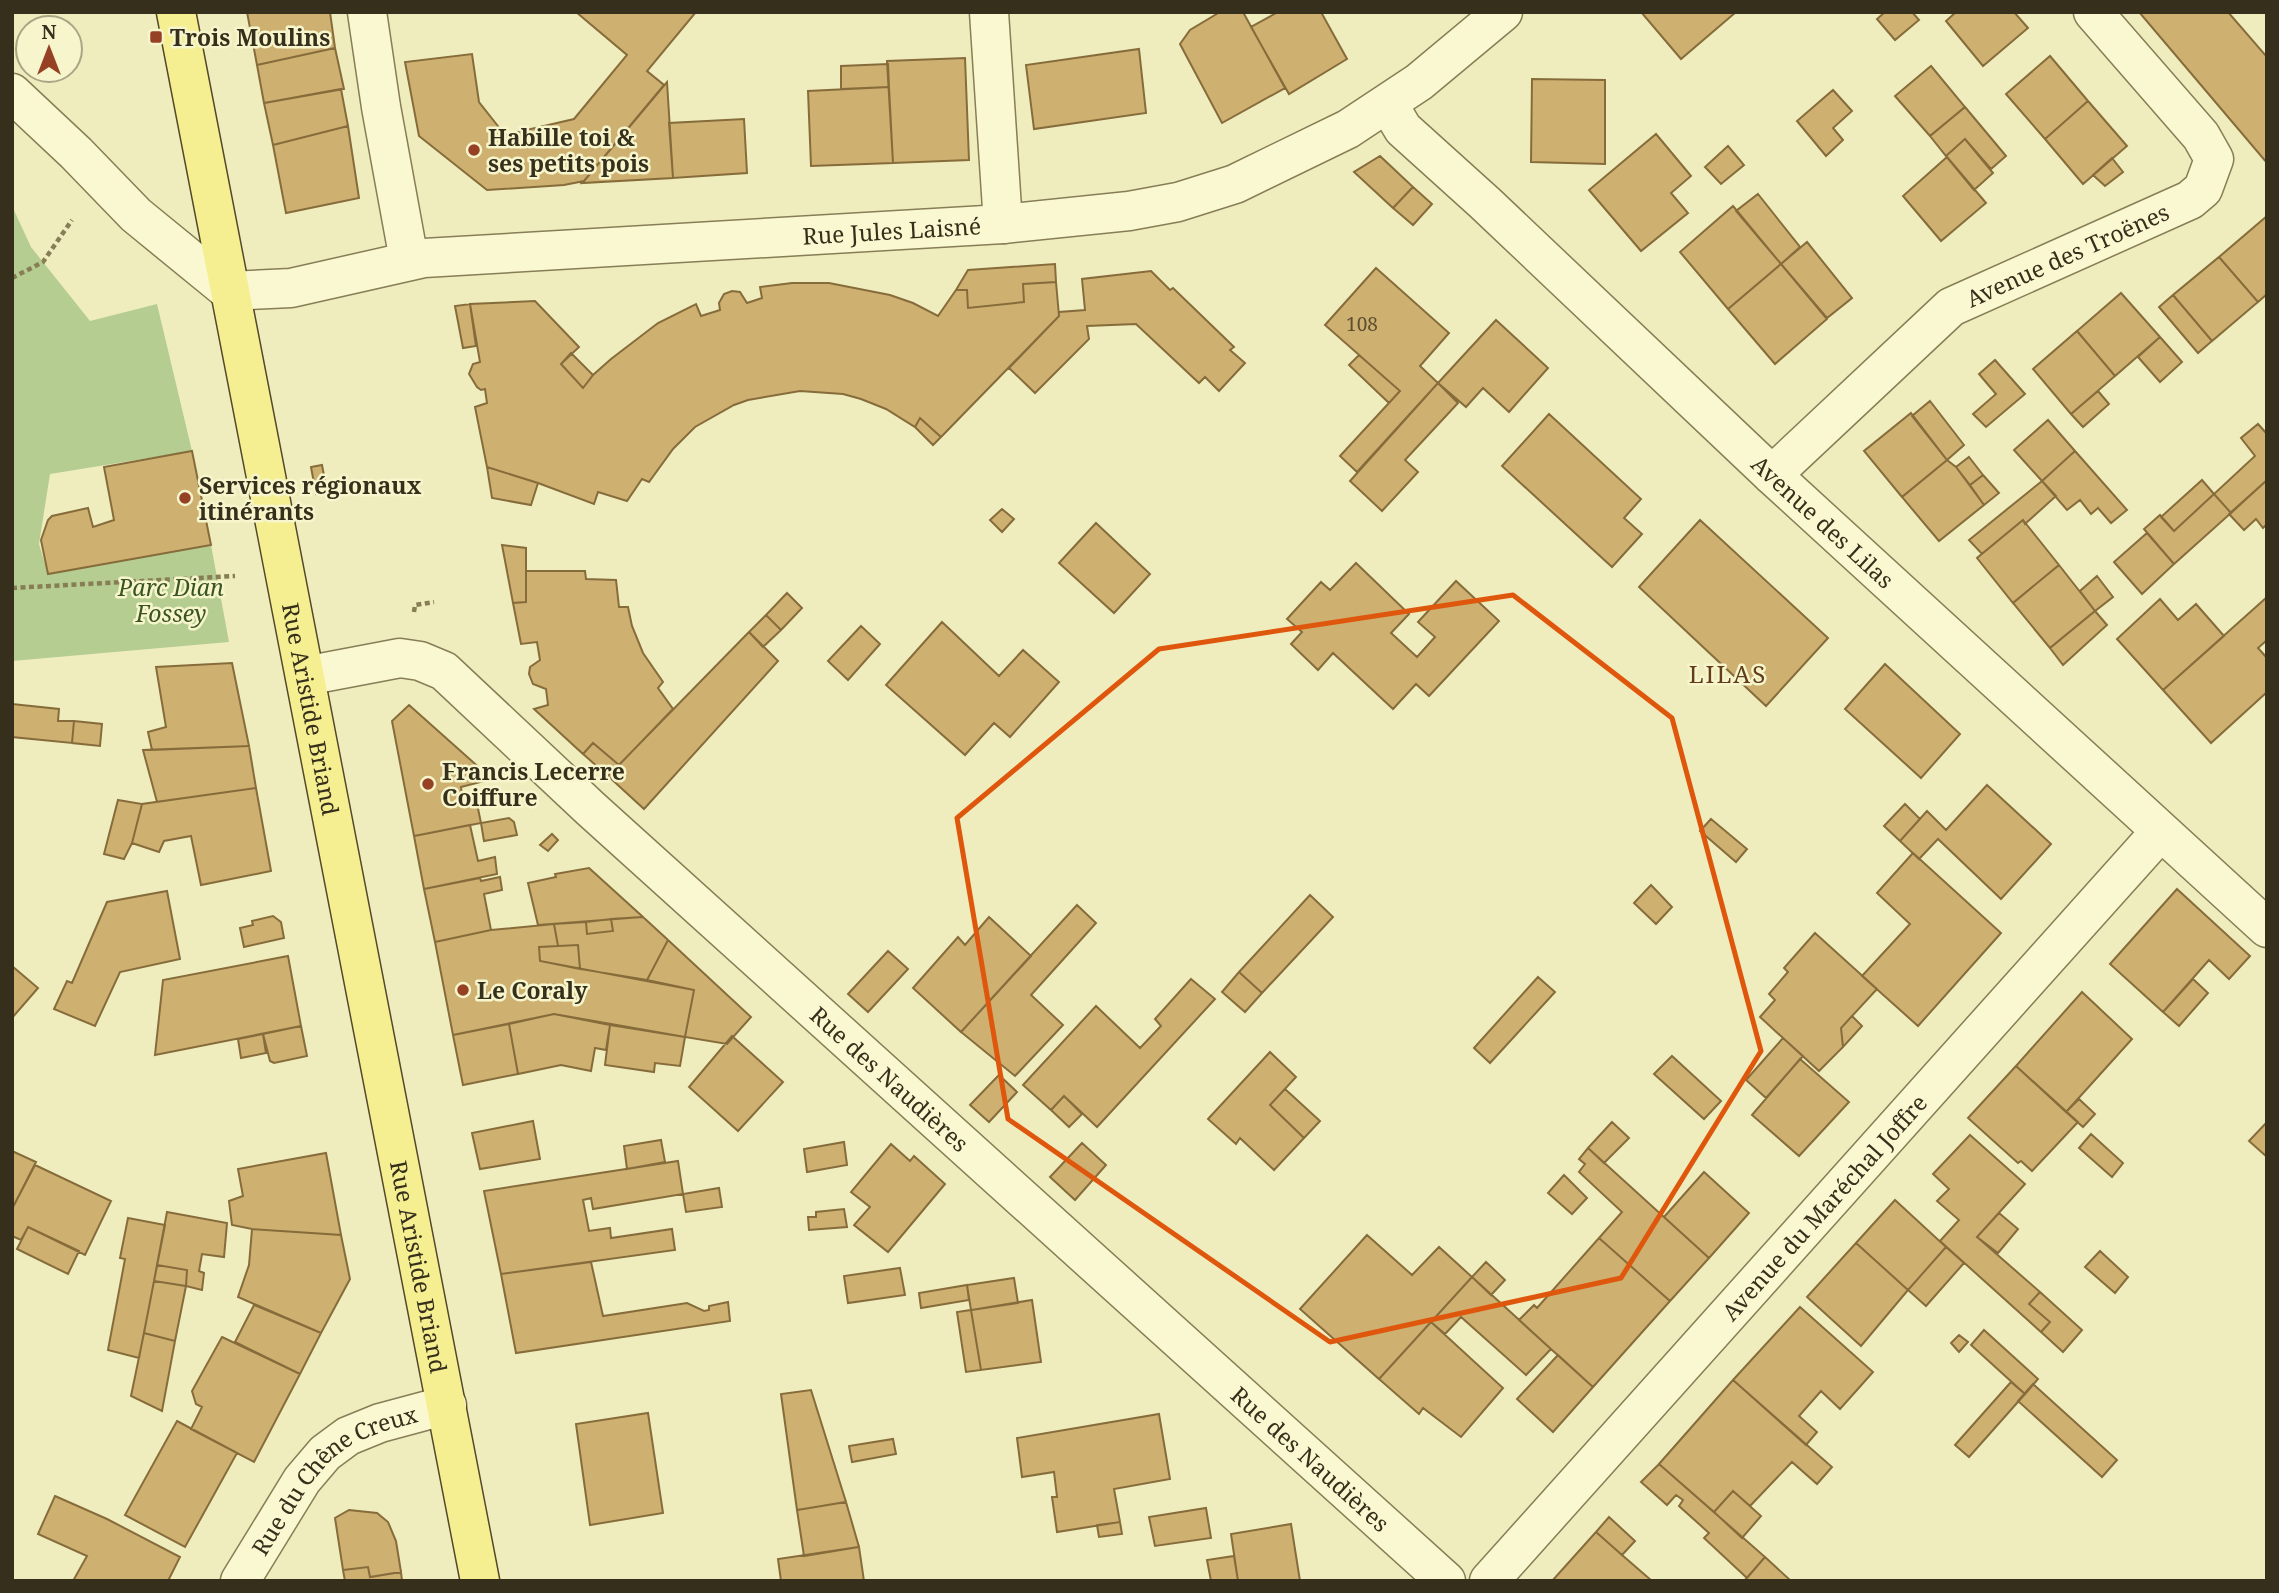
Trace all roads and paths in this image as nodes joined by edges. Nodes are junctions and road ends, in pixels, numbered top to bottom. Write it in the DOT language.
graph roads {
  1 [pos="176,12"];
  2 [pos="367,12"];
  3 [pos="989,12"];
  4 [pos="1503,12"];
  5 [pos="2094,12"];
  6 [pos="12,93"];
  7 [pos="1388,104"];
  8 [pos="100,178"];
  9 [pos="1003,223"];
  10 [pos="409,260"];
  11 [pos="12,278"];
  12 [pos="229,291"];
  13 [pos="1772,475"];
  14 [pos="285,573"];
  15 [pos="12,587"];
  16 [pos="305,676"];
  17 [pos="2160,832"];
  18 [pos="2267,928"];
  19 [pos="447,1405"];
  20 [pos="240,1581"];
  21 [pos="480,1581"];
  22 [pos="1446,1581"];
  23 [pos="1489,1581"];
  1 -- 12 [label="main road, Rue Aristide Briand"];
  2 -- 10 [label="street"];
  3 -- 9 [label="street"];
  4 -- 7 [label="street, Rue Jules Laisné"];
  5 -- 13 [label="street, Avenue des Troënes"];
  6 -- 8 [label="street"];
  7 -- 9 [label="street, Rue Jules Laisné"];
  7 -- 13 [label="street, Avenue des Lilas"];
  8 -- 11 [label="path"];
  8 -- 12 [label="street"];
  9 -- 10 [label="street, Rue Jules Laisné"];
  10 -- 12 [label="street, Rue Jules Laisné"];
  12 -- 14 [label="main road, Rue Aristide Briand"];
  13 -- 17 [label="street, Avenue des Lilas"];
  14 -- 15 [label="path"];
  14 -- 16 [label="main road, Rue Aristide Briand"];
  16 -- 19 [label="main road, Rue Aristide Briand"];
  16 -- 22 [label="street, Rue des Naudières"];
  17 -- 18 [label="street, Avenue des Lilas"];
  17 -- 23 [label="street, Avenue du Maréchal Joffre"];
  19 -- 20 [label="street, Rue du Chêne Creux"];
  19 -- 21 [label="main road, Rue Aristide Briand"];
}
